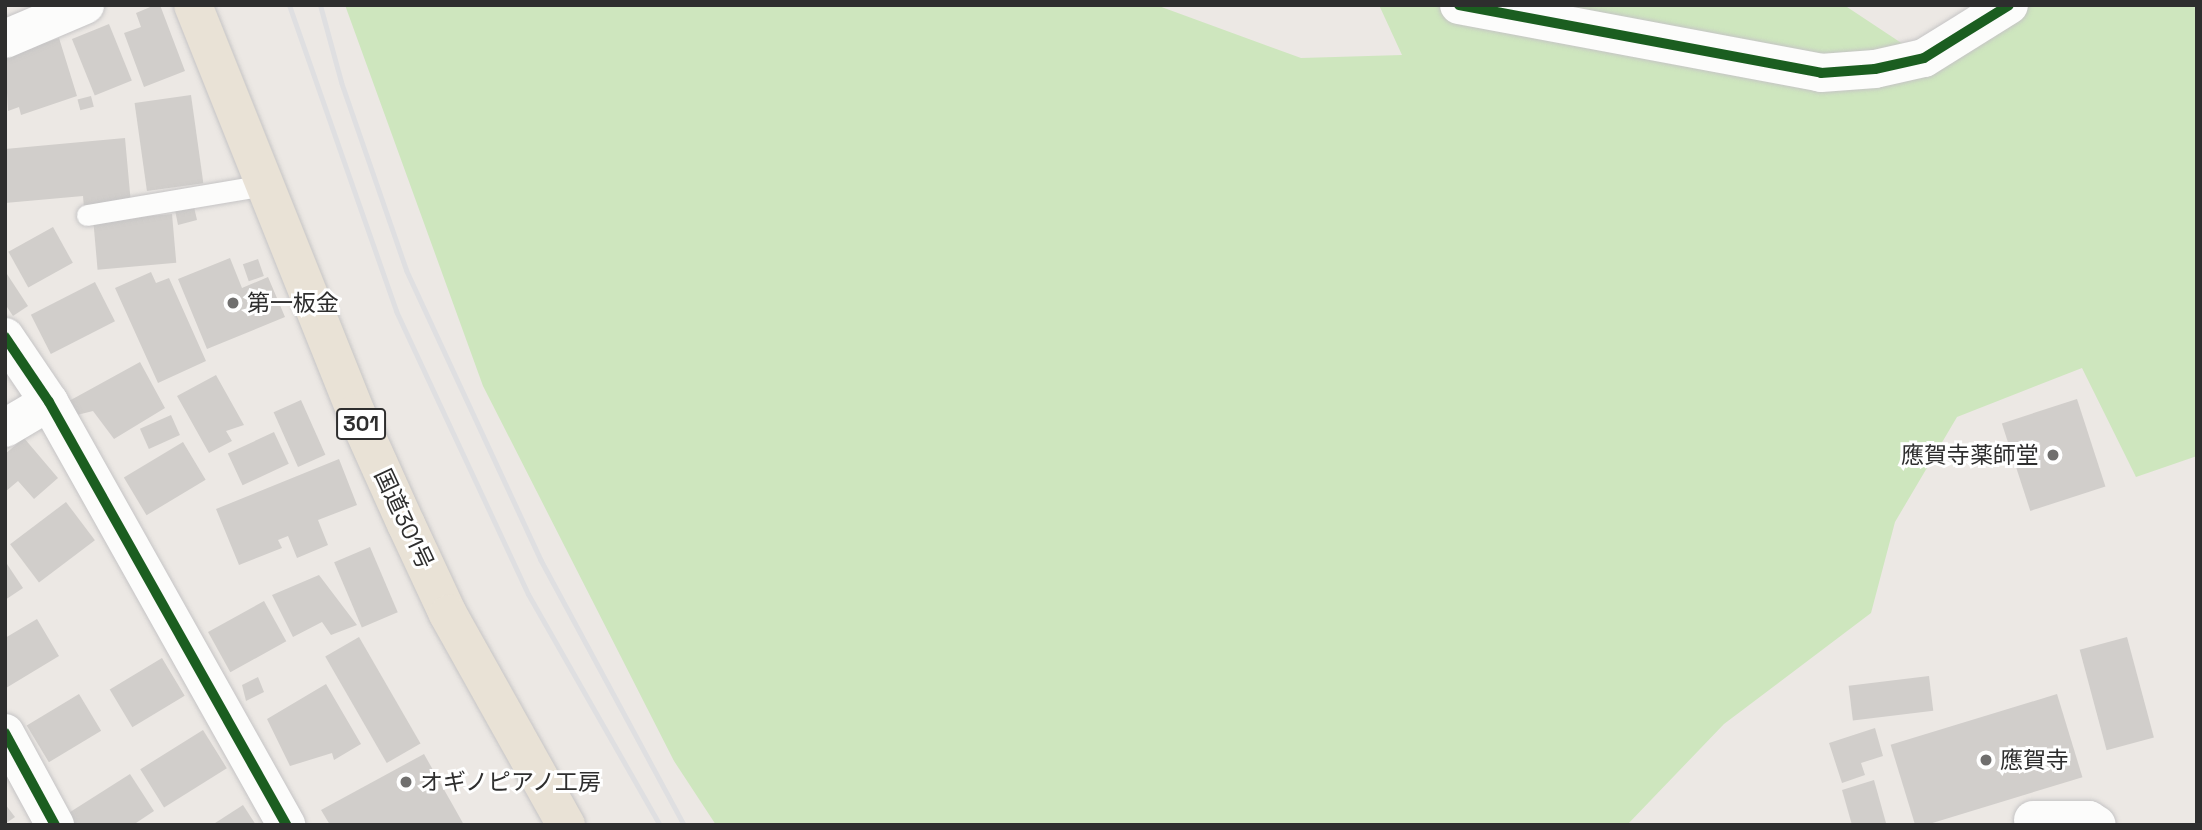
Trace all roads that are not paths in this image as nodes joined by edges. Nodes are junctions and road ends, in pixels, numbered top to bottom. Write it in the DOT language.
graph roads {
  1 [pos="85,5"];
  2 [pos="192,5"];
  3 [pos="1459,5"];
  4 [pos="2009,5"];
  5 [pos="5,39"];
  6 [pos="265,185"];
  7 [pos="87,215"];
  8 [pos="5,337"];
  9 [pos="49,402"];
  10 [pos="5,428"];
  11 [pos="7,739"];
  12 [pos="2033,820"];
  13 [pos="55,825"];
  14 [pos="286,825"];
  15 [pos="566,825"];
  16 [pos="2096,825"];
  1 -- 5 [label="street"];
  2 -- 6 [label="highway, 国道301号 / 301"];
  3 -- 4 [label="street"];
  6 -- 7 [label="lane"];
  6 -- 15 [label="highway, 国道301号 / 301"];
  8 -- 9 [label="street"];
  9 -- 10 [label="street"];
  9 -- 14 [label="street"];
  11 -- 13 [label="street"];
  12 -- 16 [label="street"];
}
